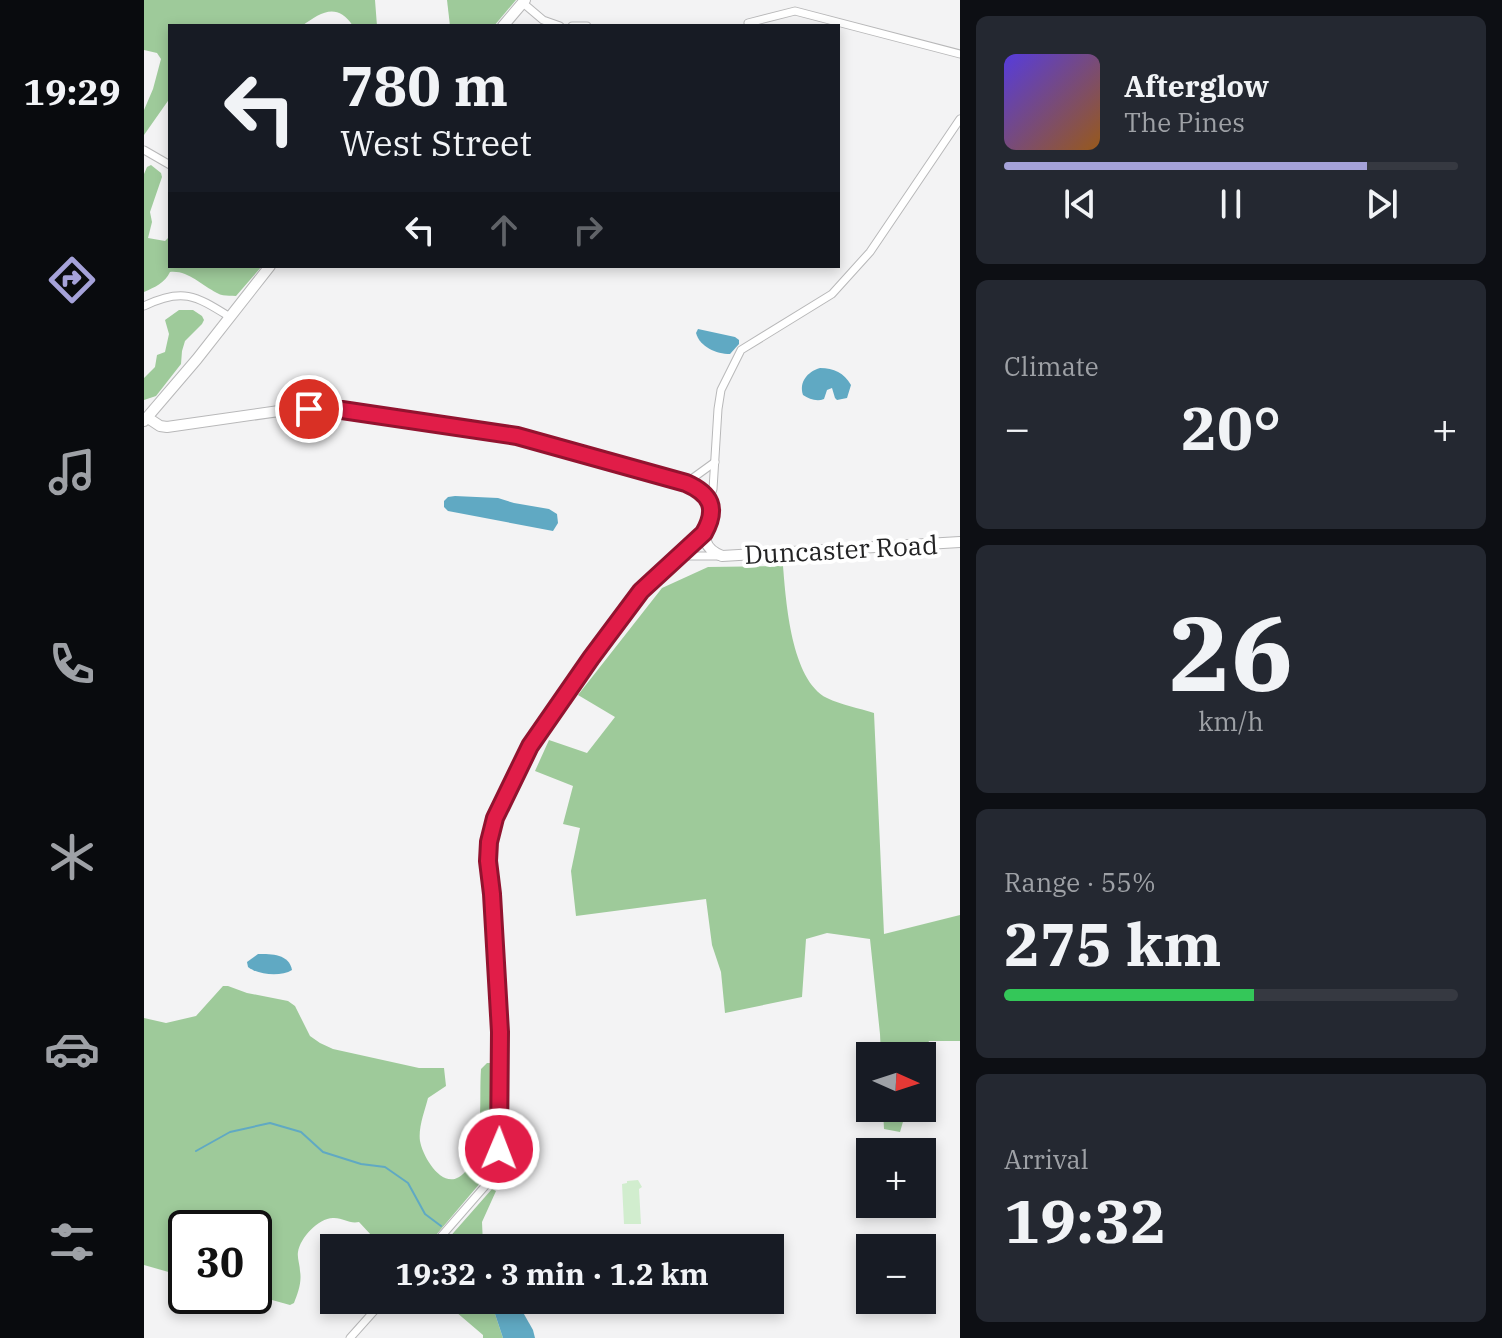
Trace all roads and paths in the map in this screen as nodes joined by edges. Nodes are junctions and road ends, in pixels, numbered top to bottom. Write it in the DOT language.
graph roads {
  1 [pos="524,2"];
  2 [pos="748,23"];
  3 [pos="505,24"];
  4 [pos="554,24"];
  5 [pos="960,54"];
  6 [pos="960,119"];
  7 [pos="144,150"];
  8 [pos="168,164"];
  9 [pos="268,268"];
  10 [pos="144,306"];
  11 [pos="230,317"];
  12 [pos="146,420"];
  13 [pos="715,462"];
  14 [pos="686,483"];
  15 [pos="709,500"];
  16 [pos="704,533"];
  17 [pos="960,542"];
  18 [pos="680,556"];
  19 [pos="722,556"];
  20 [pos="443,1234"];
  21 [pos="371,1314"];
  22 [pos="350,1338"];
  1 -- 3 [label="street"];
  1 -- 4 [label="street"];
  2 -- 5 [label="street"];
  6 -- 13 [label="street"];
  7 -- 8 [label="street"];
  9 -- 11 [label="street"];
  10 -- 11 [label="street"];
  11 -- 12 [label="street"];
  12 -- 14 [label="street"];
  13 -- 14 [label="street"];
  13 -- 15 [label="street"];
  14 -- 15 [label="street"];
  15 -- 16 [label="street"];
  16 -- 18 [label="street"];
  16 -- 19 [label="street, Duncaster Road"];
  17 -- 19 [label="street, Duncaster Road"];
  18 -- 19 [label="street, Duncaster Road"];
  18 -- 20 [label="street"];
  21 -- 22 [label="street"];
}
